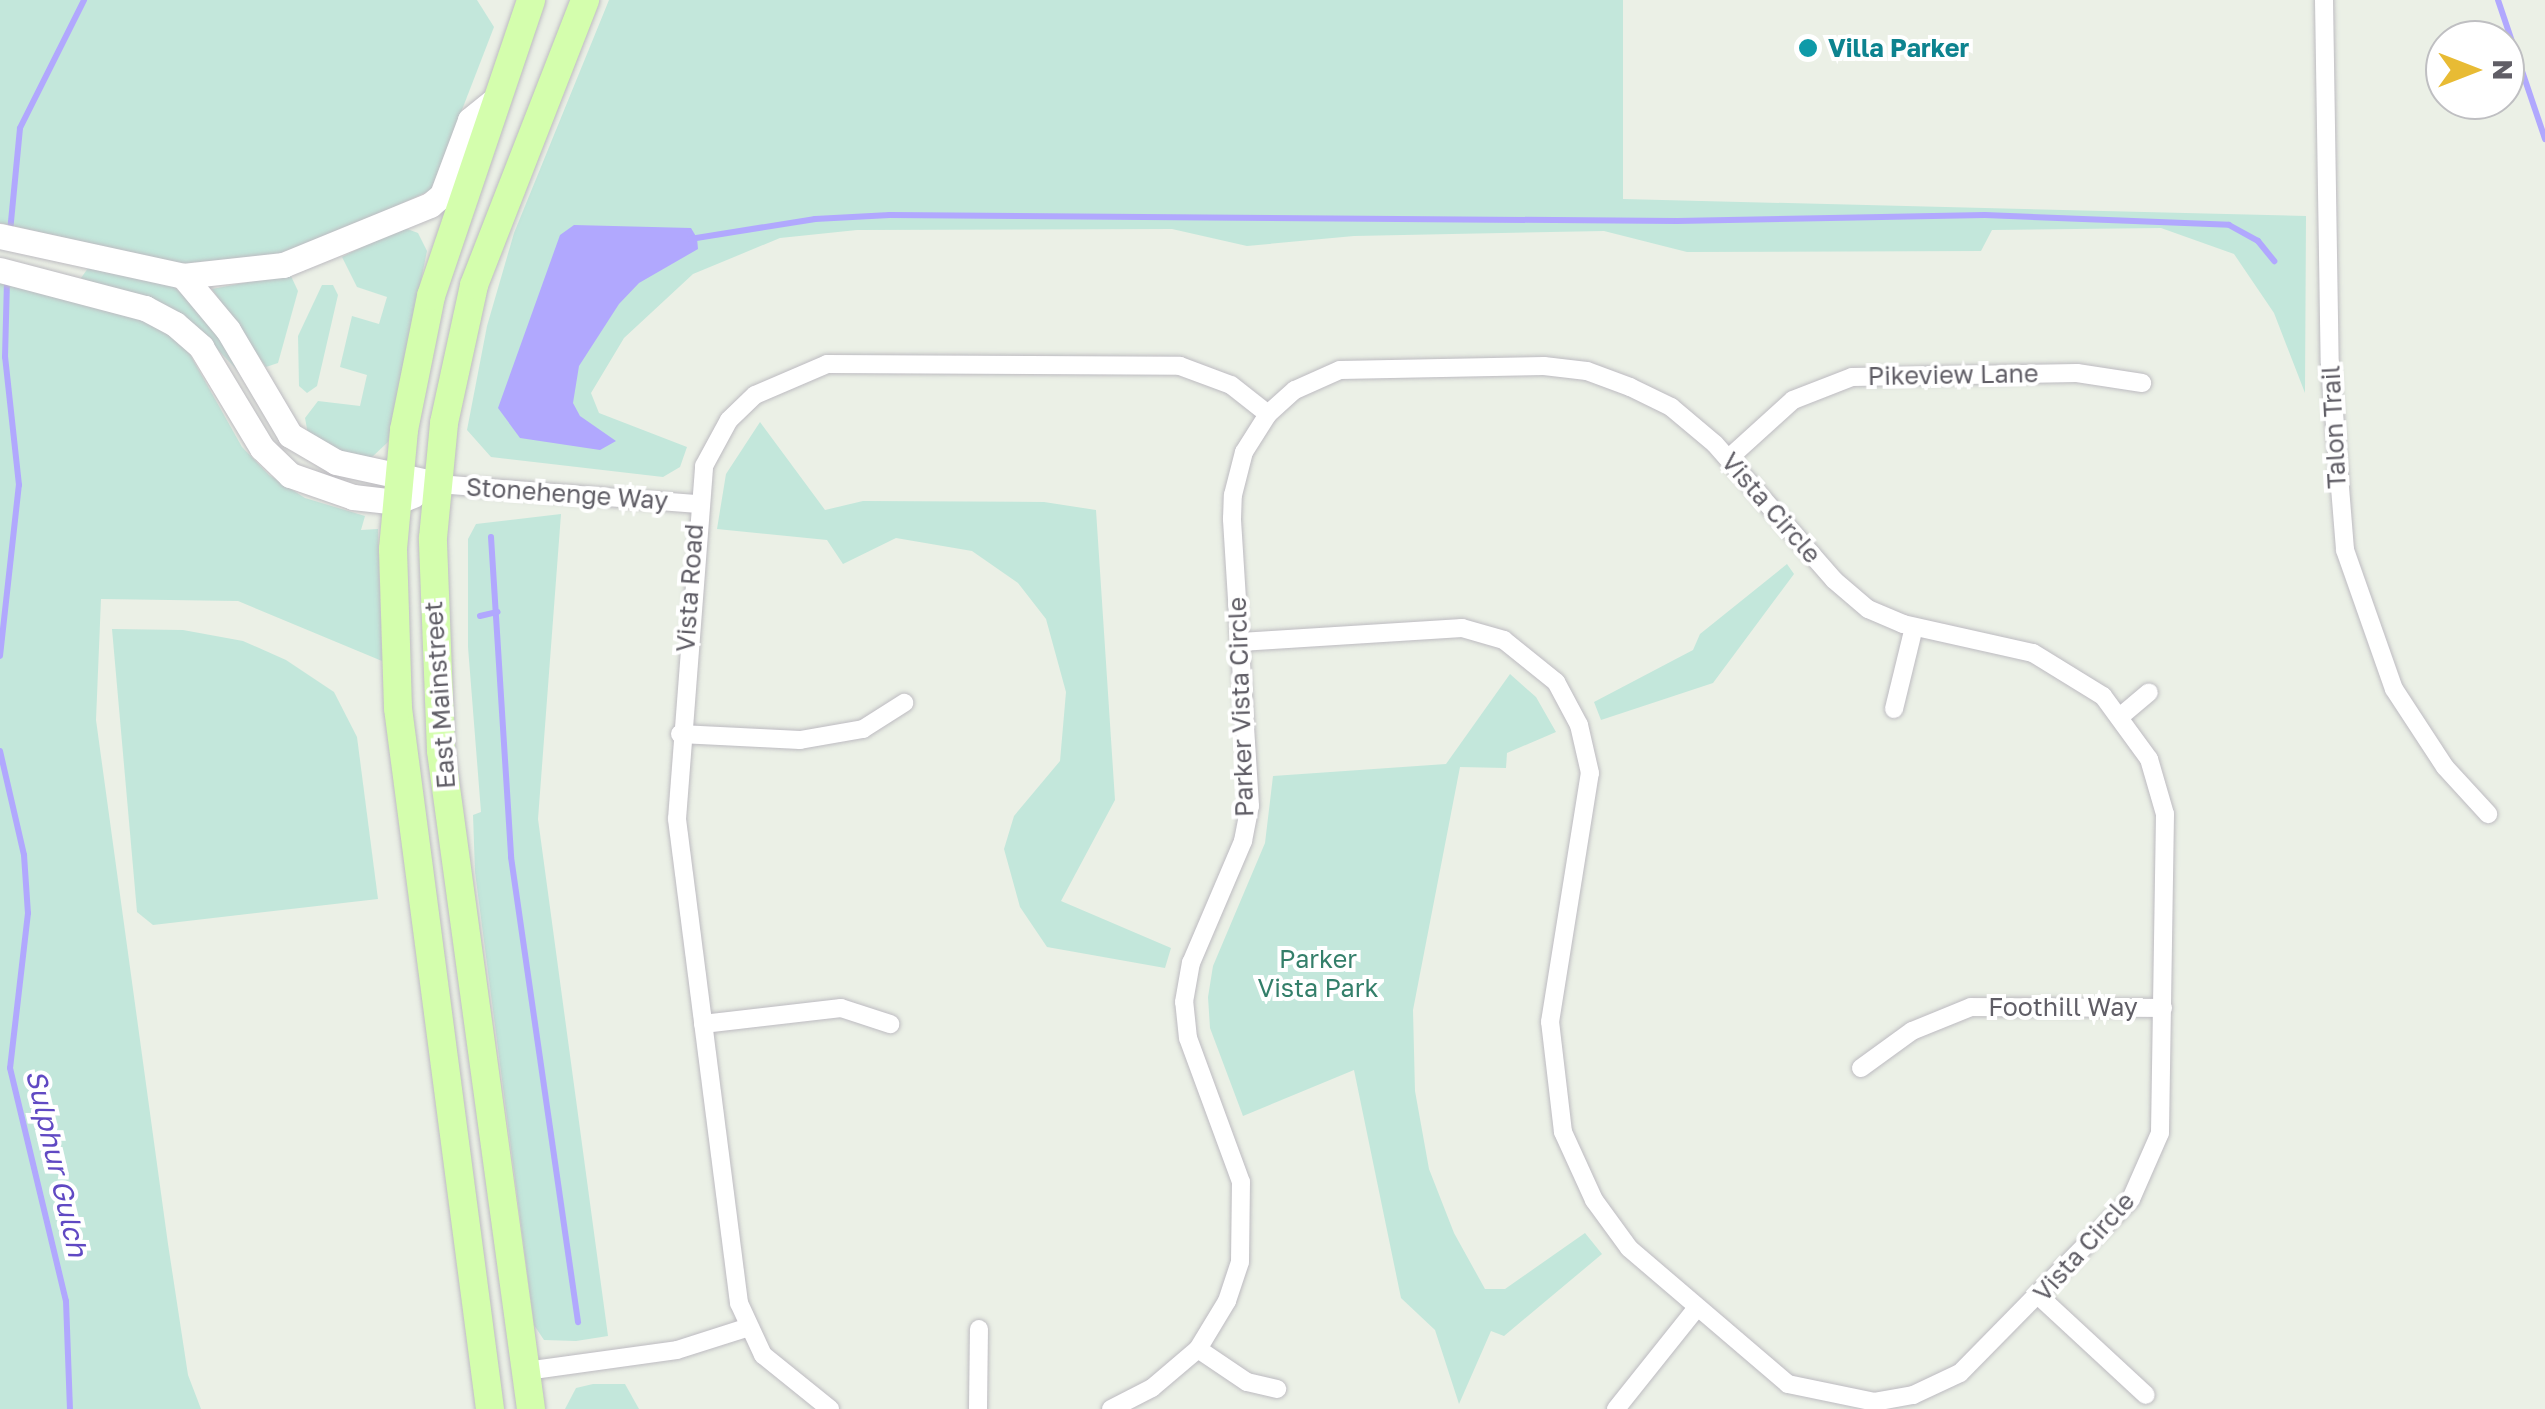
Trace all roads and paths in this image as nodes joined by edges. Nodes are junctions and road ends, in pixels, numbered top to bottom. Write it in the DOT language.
graph roads {
  1 [pos="585,0"];
  2 [pos="2324,0"];
  3 [pos="524,2"];
  4 [pos="496,99"];
  5 [pos="0,236"];
  6 [pos="0,270"];
  7 [pos="183,276"];
  8 [pos="2142,383"];
  9 [pos="1268,414"];
  10 [pos="1729,458"];
  11 [pos="399,472"];
  12 [pos="437,484"];
  13 [pos="396,502"];
  14 [pos="696,504"];
  15 [pos="1914,626"];
  16 [pos="1240,642"];
  17 [pos="2148,692"];
  18 [pos="904,703"];
  19 [pos="1894,709"];
  20 [pos="2122,715"];
  21 [pos="680,734"];
  22 [pos="2488,814"];
  23 [pos="2163,1008"];
  24 [pos="703,1024"];
  25 [pos="890,1024"];
  26 [pos="1861,1068"];
  27 [pos="2040,1298"];
  28 [pos="1695,1310"];
  29 [pos="746,1328"];
  30 [pos="979,1328"];
  31 [pos="1198,1349"];
  32 [pos="526,1371"];
  33 [pos="1277,1389"];
  34 [pos="2146,1394"];
  35 [pos="490,1409"];
  36 [pos="531,1409"];
  37 [pos="830,1409"];
  38 [pos="978,1409"];
  39 [pos="1110,1409"];
  40 [pos="1616,1409"];
  1 -- 12 [label="main road, East Mainstreet"];
  2 -- 22 [label="street, Talon Trail"];
  3 -- 4 [label="main road, East Mainstreet"];
  4 -- 7 [label="street"];
  4 -- 11 [label="main road, East Mainstreet"];
  5 -- 7 [label="street"];
  6 -- 13 [label="street"];
  7 -- 11 [label="street, Stonehenge Way"];
  8 -- 10 [label="street, Pikeview Lane"];
  9 -- 10 [label="street, Vista Circle"];
  9 -- 14 [label="street, Vista Road"];
  9 -- 16 [label="street, Parker Vista Circle"];
  10 -- 15 [label="street, Vista Circle"];
  11 -- 12 [label="street, Stonehenge Way"];
  11 -- 13 [label="main road, East Mainstreet"];
  12 -- 13 [label="street, Stonehenge Way"];
  12 -- 14 [label="street, Stonehenge Way"];
  12 -- 32 [label="main road, East Mainstreet"];
  13 -- 35 [label="main road, East Mainstreet"];
  14 -- 21 [label="street, Vista Road"];
  15 -- 19 [label="street"];
  15 -- 20 [label="street, Vista Circle"];
  16 -- 28 [label="street, Vista Circle"];
  16 -- 31 [label="street, Parker Vista Circle"];
  17 -- 20 [label="street"];
  18 -- 21 [label="street"];
  20 -- 23 [label="street, Vista Circle"];
  21 -- 24 [label="street, Vista Road"];
  23 -- 26 [label="street, Foothill Way"];
  23 -- 27 [label="street, Vista Circle"];
  24 -- 25 [label="street"];
  24 -- 29 [label="street, Vista Road"];
  27 -- 28 [label="street, Vista Circle"];
  27 -- 34 [label="street"];
  28 -- 40 [label="street"];
  29 -- 32 [label="street"];
  29 -- 37 [label="street"];
  30 -- 38 [label="street"];
  31 -- 33 [label="street"];
  31 -- 39 [label="street, Parker Vista Circle"];
  32 -- 36 [label="main road, East Mainstreet"];
}
